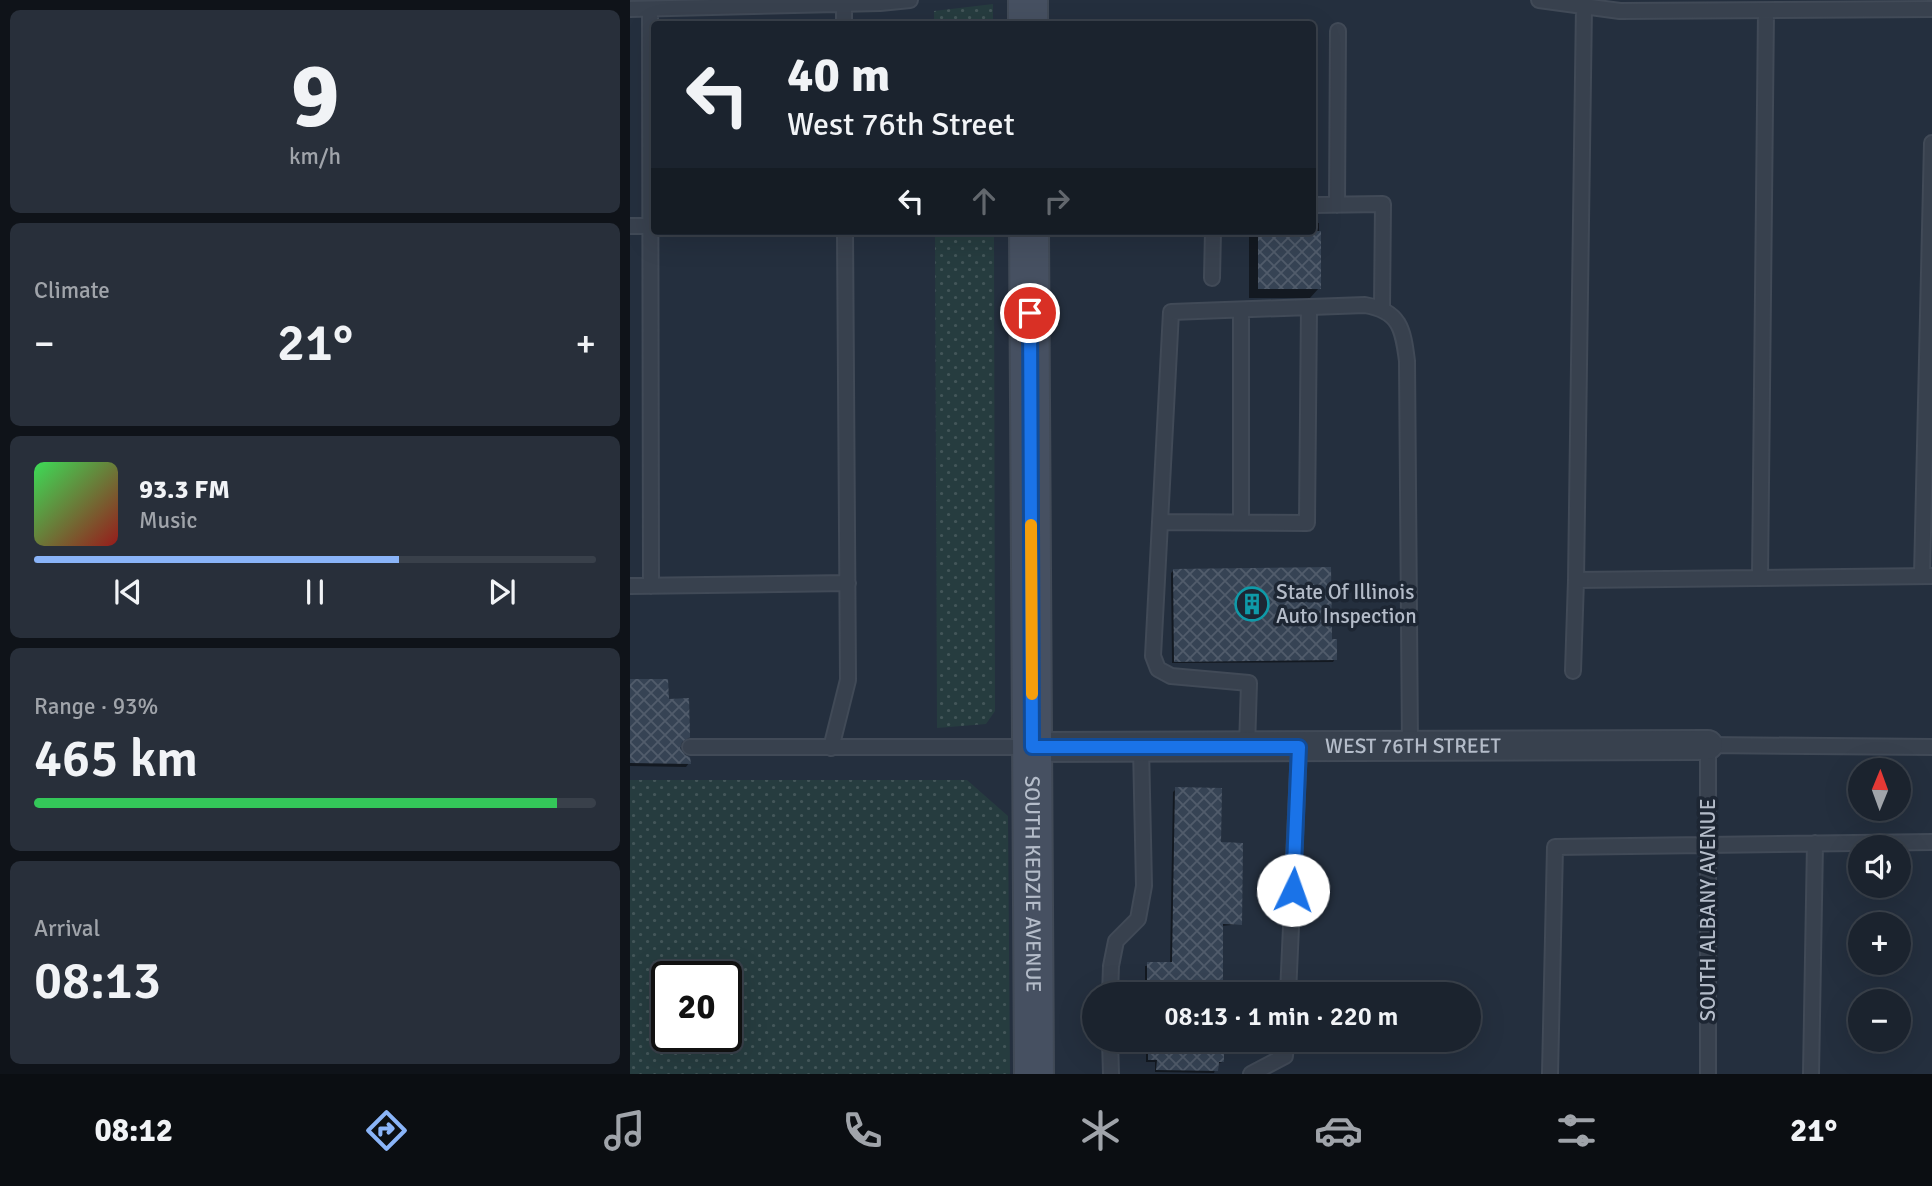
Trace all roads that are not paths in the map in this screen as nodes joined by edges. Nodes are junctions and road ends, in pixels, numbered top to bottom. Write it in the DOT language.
graph roads {
  1 [pos="910,0"];
  2 [pos="1028,0"];
  3 [pos="1539,0"];
  4 [pos="844,4"];
  5 [pos="1584,6"];
  6 [pos="630,9"];
  7 [pos="650,9"];
  8 [pos="1932,9"];
  9 [pos="1766,11"];
  10 [pos="844,21"];
  11 [pos="1028,21"];
  12 [pos="1338,31"];
  13 [pos="1932,143"];
  14 [pos="1316,205"];
  15 [pos="1337,205"];
  16 [pos="630,226"];
  17 [pos="651,226"];
  18 [pos="651,235"];
  19 [pos="845,235"];
  20 [pos="1029,235"];
  21 [pos="1213,235"];
  22 [pos="1212,278"];
  23 [pos="1309,307"];
  24 [pos="1382,307"];
  25 [pos="1241,310"];
  26 [pos="1160,522"];
  27 [pos="1241,522"];
  28 [pos="1927,576"];
  29 [pos="1760,578"];
  30 [pos="1576,580"];
  31 [pos="848,583"];
  32 [pos="630,586"];
  33 [pos="652,586"];
  34 [pos="1573,671"];
  35 [pos="1410,746"];
  36 [pos="1707,746"];
  37 [pos="690,747"];
  38 [pos="1032,747"];
  39 [pos="1141,747"];
  40 [pos="1247,747"];
  41 [pos="1299,747"];
  42 [pos="1932,747"];
  43 [pos="831,748"];
  44 [pos="1932,842"];
  45 [pos="1815,843"];
  46 [pos="1708,844"];
  47 [pos="1110,982"];
  48 [pos="1289,982"];
  49 [pos="1110,1052"];
  50 [pos="1285,1052"];
  51 [pos="1034,1074"];
  52 [pos="1111,1074"];
  53 [pos="1251,1074"];
  54 [pos="1550,1074"];
  55 [pos="1708,1074"];
  56 [pos="1811,1074"];
  1 -- 4 [label="lane"];
  2 -- 11 [label="main road"];
  3 -- 5 [label="lane"];
  4 -- 7 [label="lane"];
  4 -- 10 [label="lane"];
  5 -- 9 [label="lane"];
  5 -- 30 [label="lane"];
  6 -- 7 [label="lane"];
  7 -- 17 [label="lane"];
  8 -- 9 [label="lane"];
  9 -- 29 [label="lane"];
  12 -- 15 [label="lane"];
  13 -- 28 [label="lane"];
  14 -- 15 [label="lane"];
  15 -- 24 [label="lane"];
  16 -- 17 [label="lane"];
  18 -- 33 [label="lane"];
  19 -- 31 [label="lane"];
  20 -- 38 [label="main road, SOUTH KEDZIE AVENUE"];
  21 -- 22 [label="lane"];
  23 -- 24 [label="lane"];
  23 -- 25 [label="lane"];
  23 -- 27 [label="lane"];
  24 -- 35 [label="lane"];
  25 -- 26 [label="lane"];
  25 -- 27 [label="lane"];
  26 -- 27 [label="lane"];
  26 -- 40 [label="lane"];
  28 -- 29 [label="lane"];
  29 -- 30 [label="lane"];
  30 -- 34 [label="lane"];
  31 -- 33 [label="lane"];
  31 -- 43 [label="lane"];
  32 -- 33 [label="lane"];
  35 -- 36 [label="street, WEST 76TH STREET"];
  35 -- 41 [label="street, WEST 76TH STREET"];
  36 -- 42 [label="lane"];
  36 -- 46 [label="lane, SOUTH ALBANY AVENUE"];
  37 -- 43 [label="lane"];
  38 -- 39 [label="street, WEST 76TH STREET"];
  38 -- 43 [label="lane"];
  38 -- 51 [label="main road, SOUTH KEDZIE AVENUE"];
  39 -- 40 [label="street, WEST 76TH STREET"];
  39 -- 47 [label="lane"];
  40 -- 41 [label="street, WEST 76TH STREET"];
  41 -- 48 [label="lane"];
  44 -- 45 [label="lane"];
  45 -- 46 [label="lane"];
  45 -- 56 [label="lane"];
  46 -- 54 [label="lane"];
  46 -- 55 [label="lane, SOUTH ALBANY AVENUE"];
  49 -- 52 [label="lane"];
  50 -- 53 [label="lane"];
}
